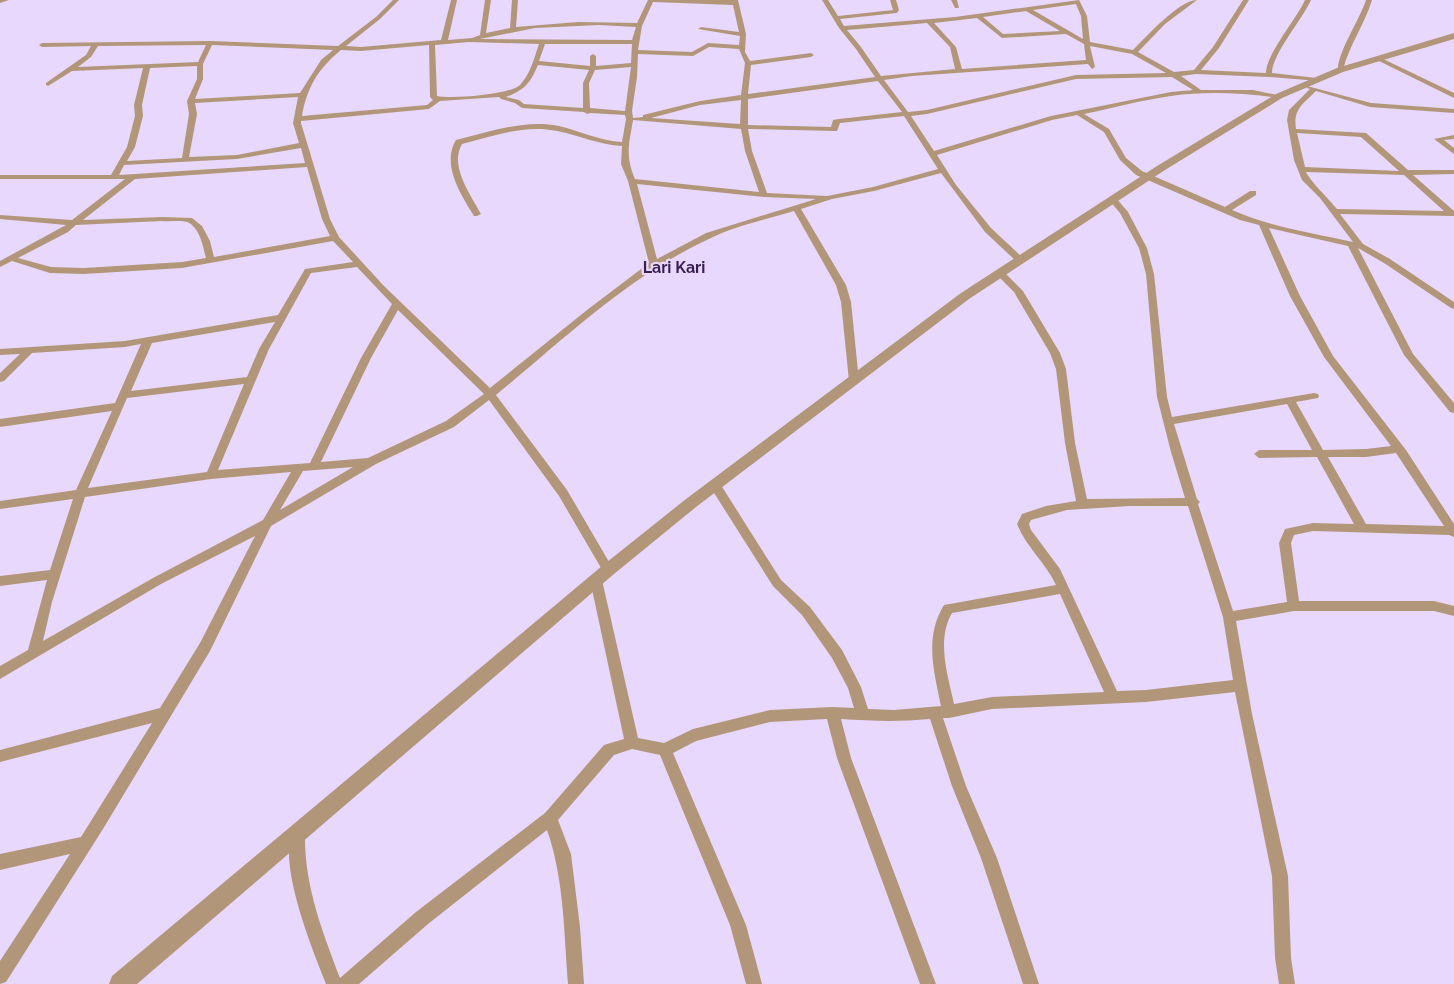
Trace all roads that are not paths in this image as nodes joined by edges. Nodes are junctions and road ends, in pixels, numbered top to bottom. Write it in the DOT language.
graph roads {
  1 [pos="6,0"];
  2 [pos="396,0"];
  3 [pos="454,0"];
  4 [pos="488,0"];
  5 [pos="515,0"];
  6 [pos="651,0"];
  7 [pos="825,0"];
  8 [pos="893,0"];
  9 [pos="954,0"];
  10 [pos="1194,0"];
  11 [pos="1246,0"];
  12 [pos="1308,0"];
  13 [pos="1369,0"];
  14 [pos="0,1"];
  15 [pos="734,1"];
  16 [pos="1077,1"];
  17 [pos="1015,5"];
  18 [pos="957,7"];
  19 [pos="1024,9"];
  20 [pos="978,16"];
  21 [pos="836,18"];
  22 [pos="929,20"];
  23 [pos="639,25"];
  24 [pos="842,28"];
  25 [pos="514,29"];
  26 [pos="700,29"];
  27 [pos="1069,32"];
  28 [pos="743,34"];
  29 [pos="483,35"];
  30 [pos="1454,36"];
  31 [pos="469,40"];
  32 [pos="444,42"];
  33 [pos="543,42"];
  34 [pos="635,42"];
  35 [pos="210,43"];
  36 [pos="1086,43"];
  37 [pos="96,44"];
  38 [pos="432,44"];
  39 [pos="42,45"];
  40 [pos="742,47"];
  41 [pos="336,49"];
  42 [pos="636,52"];
  43 [pos="1134,52"];
  44 [pos="811,55"];
  45 [pos="593,56"];
  46 [pos="1379,59"];
  47 [pos="1090,62"];
  48 [pos="534,63"];
  49 [pos="748,63"];
  50 [pos="200,64"];
  51 [pos="634,65"];
  52 [pos="147,66"];
  53 [pos="593,68"];
  54 [pos="72,69"];
  55 [pos="959,70"];
  56 [pos="1340,70"];
  57 [pos="1196,72"];
  58 [pos="1174,74"];
  59 [pos="1095,75"];
  60 [pos="1269,75"];
  61 [pos="880,78"];
  62 [pos="48,84"];
  63 [pos="1312,85"];
  64 [pos="1199,92"];
  65 [pos="502,94"];
  66 [pos="302,95"];
  67 [pos="1279,96"];
  68 [pos="1454,96"];
  69 [pos="746,97"];
  70 [pos="438,99"];
  71 [pos="192,101"];
  72 [pos="1454,111"];
  73 [pos="586,112"];
  74 [pos="1080,114"];
  75 [pos="908,115"];
  76 [pos="632,117"];
  77 [pos="298,119"];
  78 [pos="745,126"];
  79 [pos="1294,131"];
  80 [pos="1454,137"];
  81 [pos="626,144"];
  82 [pos="303,145"];
  83 [pos="1454,152"];
  84 [pos="932,154"];
  85 [pos="185,160"];
  86 [pos="124,162"];
  87 [pos="308,165"];
  88 [pos="1302,169"];
  89 [pos="944,170"];
  90 [pos="1404,172"];
  91 [pos="1454,172"];
  92 [pos="0,177"];
  93 [pos="133,177"];
  94 [pos="1148,177"];
  95 [pos="113,178"];
  96 [pos="632,181"];
  97 [pos="1253,193"];
  98 [pos="764,195"];
  99 [pos="831,197"];
  100 [pos="1113,200"];
  101 [pos="797,209"];
  102 [pos="1226,210"];
  103 [pos="1334,212"];
  104 [pos="478,214"];
  105 [pos="1453,214"];
  106 [pos="0,217"];
  107 [pos="74,222"];
  108 [pos="1263,224"];
  109 [pos="335,238"];
  110 [pos="1356,246"];
  111 [pos="13,259"];
  112 [pos="211,260"];
  113 [pos="1020,260"];
  114 [pos="0,264"];
  115 [pos="359,264"];
  116 [pos="654,264"];
  117 [pos="1000,273"];
  118 [pos="397,304"];
  119 [pos="1454,306"];
  120 [pos="280,318"];
  121 [pos="147,342"];
  122 [pos="0,352"];
  123 [pos="28,352"];
  124 [pos="0,379"];
  125 [pos="252,380"];
  126 [pos="854,381"];
  127 [pos="490,394"];
  128 [pos="1314,396"];
  129 [pos="1289,399"];
  130 [pos="121,401"];
  131 [pos="1454,410"];
  132 [pos="1169,421"];
  133 [pos="0,423"];
  134 [pos="1399,449"];
  135 [pos="1259,454"];
  136 [pos="1321,454"];
  137 [pos="372,461"];
  138 [pos="306,468"];
  139 [pos="211,474"];
  140 [pos="715,485"];
  141 [pos="80,494"];
  142 [pos="1194,502"];
  143 [pos="1082,504"];
  144 [pos="0,505"];
  145 [pos="267,523"];
  146 [pos="1362,527"];
  147 [pos="1453,532"];
  148 [pos="608,570"];
  149 [pos="55,574"];
  150 [pos="0,580"];
  151 [pos="596,580"];
  152 [pos="1064,588"];
  153 [pos="1294,606"];
  154 [pos="1454,611"];
  155 [pos="1229,617"];
  156 [pos="34,653"];
  157 [pos="0,673"];
  158 [pos="1242,685"];
  159 [pos="1112,697"];
  160 [pos="166,713"];
  161 [pos="832,713"];
  162 [pos="942,713"];
  163 [pos="863,716"];
  164 [pos="632,743"];
  165 [pos="664,750"];
  166 [pos="0,756"];
  167 [pos="550,818"];
  168 [pos="298,833"];
  169 [pos="86,843"];
  170 [pos="0,862"];
  171 [pos="0,976"];
  172 [pos="120,984"];
  173 [pos="334,984"];
  174 [pos="346,984"];
  175 [pos="576,984"];
  176 [pos="754,984"];
  177 [pos="928,984"];
  178 [pos="1031,984"];
  179 [pos="1288,984"];
  1 -- 14 [label="street"];
  2 -- 41 [label="street"];
  3 -- 32 [label="street"];
  4 -- 29 [label="street"];
  5 -- 25 [label="street"];
  6 -- 15 [label="street"];
  6 -- 23 [label="street"];
  7 -- 21 [label="street"];
  8 -- 21 [label="street"];
  9 -- 18 [label="street"];
  10 -- 43 [label="street"];
  11 -- 57 [label="street"];
  12 -- 60 [label="street"];
  13 -- 56 [label="street"];
  15 -- 28 [label="street"];
  16 -- 19 [label="street"];
  16 -- 36 [label="street"];
  17 -- 19 [label="street"];
  19 -- 20 [label="street"];
  19 -- 27 [label="street"];
  20 -- 22 [label="street"];
  20 -- 27 [label="street"];
  21 -- 24 [label="street"];
  22 -- 24 [label="street"];
  22 -- 55 [label="street"];
  23 -- 25 [label="street"];
  23 -- 34 [label="street"];
  24 -- 61 [label="street"];
  25 -- 29 [label="street"];
  26 -- 28 [label="street"];
  27 -- 36 [label="street"];
  28 -- 40 [label="street"];
  29 -- 31 [label="street"];
  30 -- 46 [label="street"];
  31 -- 32 [label="street"];
  31 -- 33 [label="street"];
  32 -- 38 [label="street"];
  33 -- 34 [label="street"];
  33 -- 48 [label="street"];
  34 -- 42 [label="street"];
  35 -- 37 [label="street"];
  35 -- 41 [label="street"];
  35 -- 50 [label="street"];
  36 -- 43 [label="street"];
  36 -- 47 [label="street"];
  37 -- 39 [label="street"];
  37 -- 54 [label="street"];
  38 -- 41 [label="street"];
  38 -- 70 [label="street"];
  40 -- 42 [label="street"];
  40 -- 49 [label="street"];
  41 -- 66 [label="street"];
  42 -- 51 [label="street"];
  43 -- 58 [label="street"];
  44 -- 49 [label="street"];
  45 -- 53 [label="street"];
  46 -- 56 [label="street"];
  46 -- 68 [label="street"];
  47 -- 55 [label="street"];
  47 -- 59 [label="street"];
  48 -- 53 [label="street"];
  48 -- 65 [label="street"];
  49 -- 69 [label="street"];
  50 -- 52 [label="street"];
  50 -- 71 [label="street"];
  51 -- 53 [label="street"];
  51 -- 76 [label="street"];
  52 -- 54 [label="street"];
  52 -- 86 [label="street"];
  53 -- 73 [label="street"];
  54 -- 62 [label="street"];
  55 -- 61 [label="street"];
  56 -- 63 [label="street"];
  57 -- 58 [label="street"];
  57 -- 60 [label="street"];
  58 -- 59 [label="street"];
  58 -- 64 [label="street"];
  59 -- 75 [label="street"];
  60 -- 63 [label="street"];
  61 -- 69 [label="street"];
  61 -- 75 [label="street"];
  63 -- 67 [label="street"];
  63 -- 72 [label="street"];
  63 -- 79 [label="street"];
  64 -- 67 [label="street"];
  64 -- 74 [label="street"];
  65 -- 70 [label="street"];
  65 -- 73 [label="street"];
  66 -- 71 [label="street"];
  66 -- 77 [label="street"];
  67 -- 94 [label="street"];
  69 -- 76 [label="street"];
  69 -- 78 [label="street"];
  70 -- 77 [label="street"];
  71 -- 85 [label="street"];
  73 -- 76 [label="street"];
  74 -- 84 [label="street"];
  74 -- 94 [label="street"];
  75 -- 78 [label="street"];
  75 -- 84 [label="street"];
  76 -- 78 [label="street"];
  76 -- 81 [label="street"];
  77 -- 82 [label="street"];
  78 -- 98 [label="street"];
  79 -- 88 [label="street"];
  79 -- 90 [label="street"];
  80 -- 83 [label="street"];
  81 -- 96 [label="street"];
  81 -- 104 [label="street"];
  82 -- 85 [label="street"];
  82 -- 87 [label="street"];
  84 -- 89 [label="street"];
  85 -- 86 [label="street"];
  86 -- 95 [label="street"];
  87 -- 93 [label="street"];
  87 -- 109 [label="street"];
  88 -- 90 [label="street"];
  88 -- 103 [label="street"];
  89 -- 99 [label="street"];
  89 -- 113 [label="street"];
  90 -- 91 [label="street"];
  90 -- 105 [label="street"];
  92 -- 95 [label="street"];
  93 -- 95 [label="street"];
  93 -- 107 [label="street"];
  94 -- 100 [label="street"];
  94 -- 102 [label="street"];
  96 -- 98 [label="street"];
  96 -- 116 [label="street"];
  97 -- 102 [label="street"];
  98 -- 99 [label="street"];
  99 -- 101 [label="street"];
  100 -- 113 [label="street"];
  100 -- 132 [label="street"];
  101 -- 116 [label="street"];
  101 -- 126 [label="street"];
  102 -- 108 [label="street"];
  103 -- 105 [label="street"];
  103 -- 110 [label="street"];
  106 -- 107 [label="street"];
  107 -- 111 [label="street"];
  107 -- 112 [label="street"];
  108 -- 110 [label="street"];
  108 -- 134 [label="street"];
  109 -- 112 [label="street"];
  109 -- 115 [label="street"];
  110 -- 119 [label="street"];
  110 -- 131 [label="street"];
  111 -- 112 [label="street"];
  111 -- 114 [label="street"];
  113 -- 117 [label="street"];
  115 -- 118 [label="street"];
  115 -- 120 [label="street"];
  116 -- 127 [label="street"];
  117 -- 126 [label="street"];
  117 -- 143 [label="street"];
  118 -- 127 [label="street"];
  118 -- 138 [label="street"];
  120 -- 121 [label="street"];
  120 -- 125 [label="street"];
  121 -- 123 [label="street"];
  121 -- 130 [label="street"];
  122 -- 123 [label="street"];
  123 -- 124 [label="street"];
  125 -- 130 [label="street"];
  125 -- 139 [label="street"];
  126 -- 140 [label="street"];
  127 -- 137 [label="street"];
  127 -- 148 [label="street"];
  128 -- 129 [label="street"];
  129 -- 132 [label="street"];
  129 -- 136 [label="street"];
  130 -- 133 [label="street"];
  130 -- 141 [label="street"];
  132 -- 142 [label="street"];
  134 -- 136 [label="street"];
  134 -- 147 [label="street"];
  135 -- 136 [label="street"];
  136 -- 146 [label="street"];
  137 -- 138 [label="street"];
  137 -- 145 [label="street"];
  138 -- 139 [label="street"];
  138 -- 145 [label="street"];
  139 -- 141 [label="street"];
  140 -- 148 [label="street"];
  140 -- 163 [label="street"];
  141 -- 144 [label="street"];
  141 -- 149 [label="street"];
  142 -- 143 [label="street"];
  142 -- 155 [label="street"];
  143 -- 152 [label="street"];
  145 -- 156 [label="street"];
  145 -- 160 [label="street"];
  146 -- 147 [label="street"];
  146 -- 153 [label="street"];
  148 -- 151 [label="street"];
  149 -- 150 [label="street"];
  149 -- 156 [label="street"];
  151 -- 164 [label="street"];
  151 -- 168 [label="street"];
  152 -- 159 [label="street"];
  152 -- 162 [label="street"];
  153 -- 154 [label="street"];
  153 -- 155 [label="street"];
  155 -- 158 [label="street"];
  156 -- 157 [label="street"];
  158 -- 159 [label="street"];
  158 -- 179 [label="street"];
  159 -- 162 [label="street"];
  160 -- 166 [label="street"];
  160 -- 169 [label="street"];
  161 -- 163 [label="street"];
  161 -- 165 [label="street"];
  161 -- 177 [label="street"];
  162 -- 163 [label="street"];
  162 -- 178 [label="street"];
  164 -- 165 [label="street"];
  164 -- 167 [label="street"];
  165 -- 176 [label="street"];
  167 -- 174 [label="street"];
  167 -- 175 [label="street"];
  168 -- 172 [label="street"];
  168 -- 173 [label="street"];
  169 -- 170 [label="street"];
  169 -- 171 [label="street"];
}
